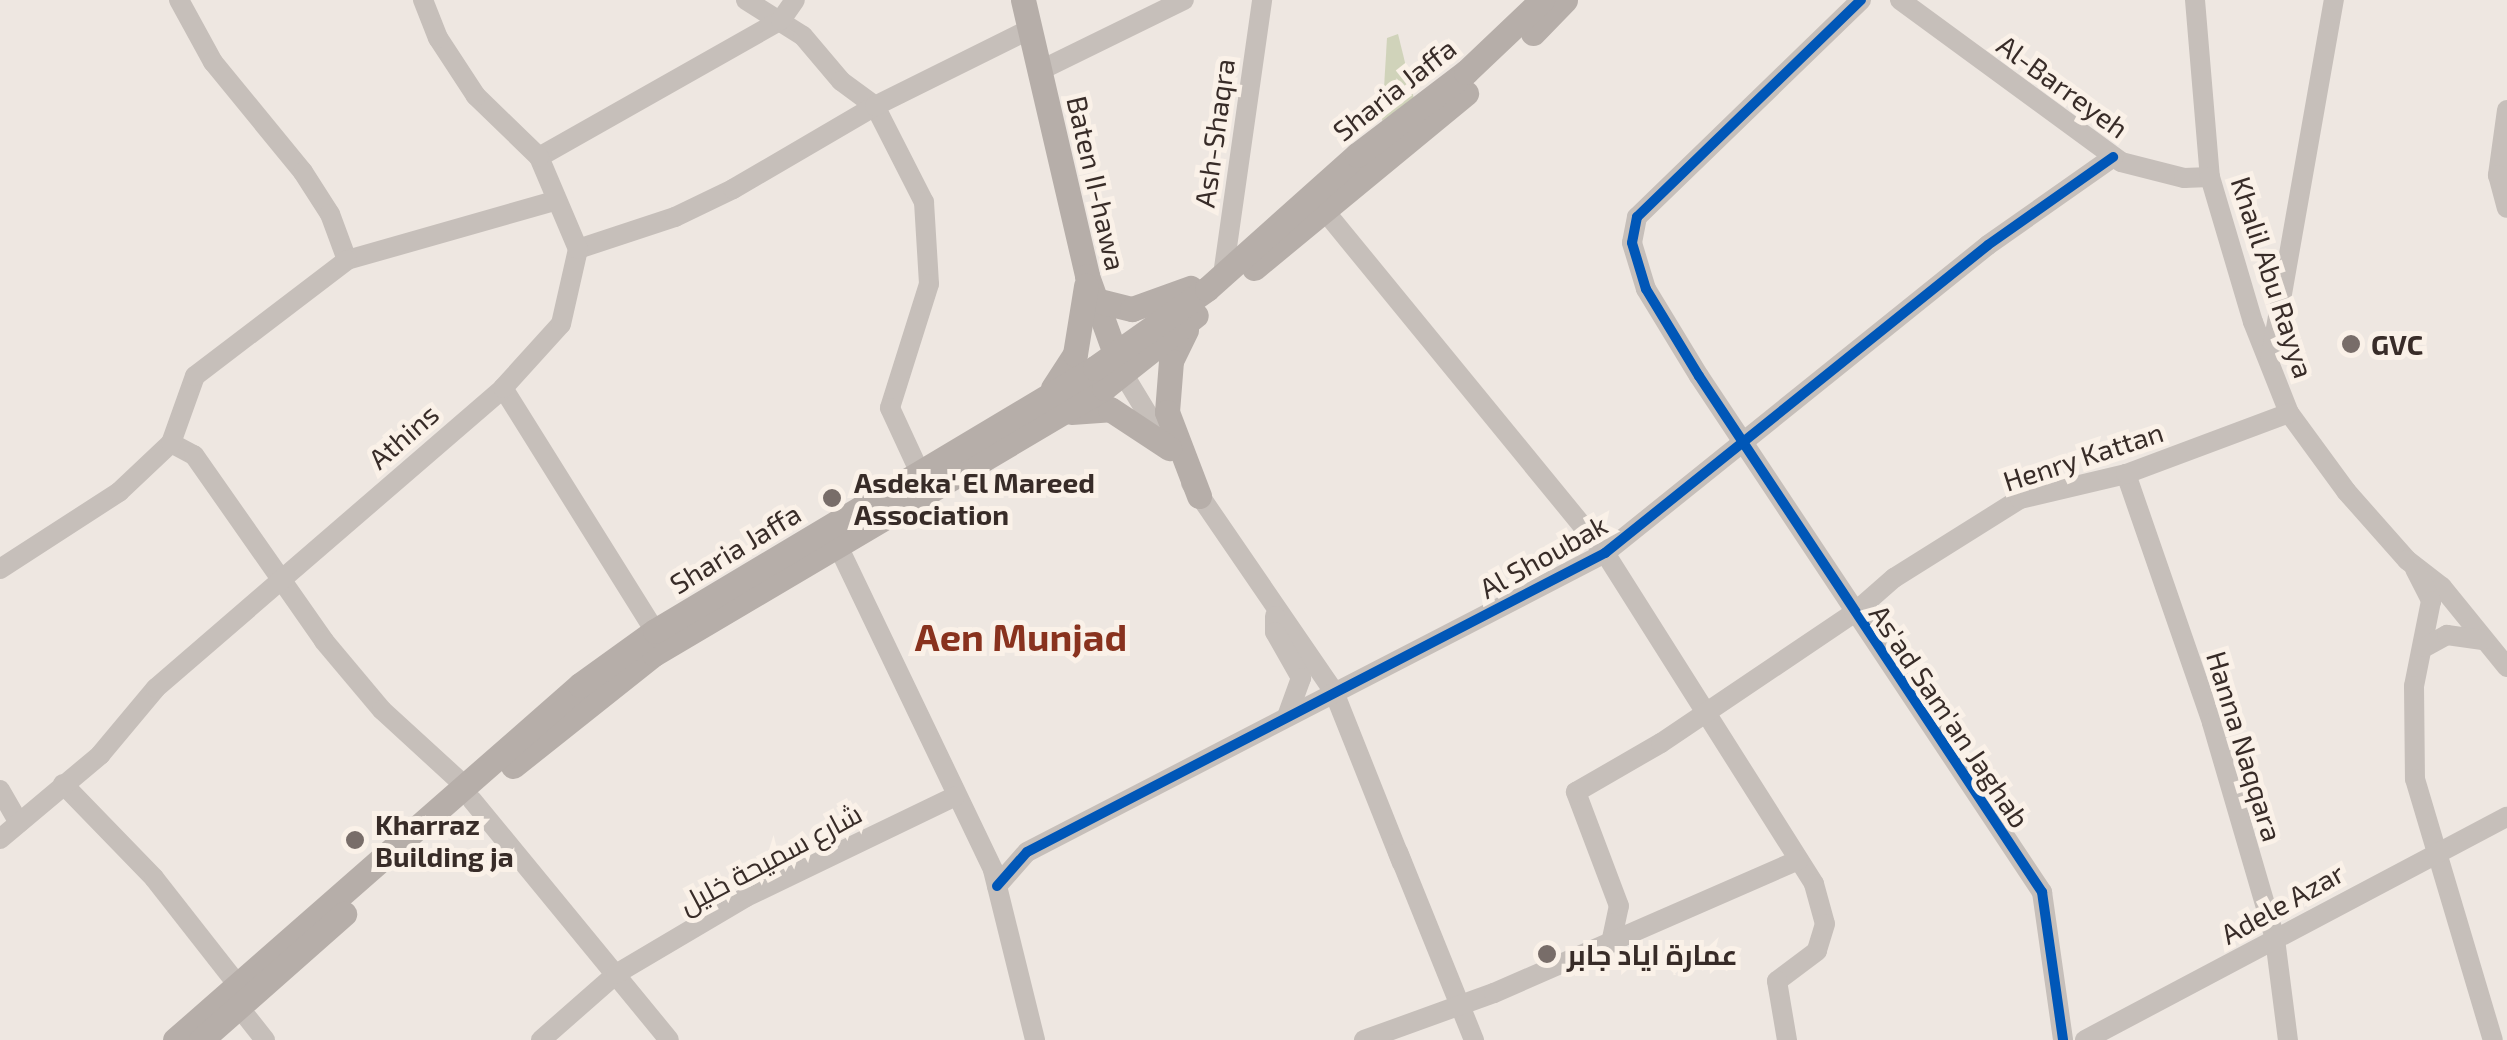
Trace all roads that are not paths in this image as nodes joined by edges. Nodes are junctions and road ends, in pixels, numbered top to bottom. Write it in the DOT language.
graph roads {
  1 [pos="180,0"];
  2 [pos="423,0"];
  3 [pos="746,0"];
  4 [pos="794,0"];
  5 [pos="1023,0"];
  6 [pos="1184,0"];
  7 [pos="1262,0"];
  8 [pos="1542,0"];
  9 [pos="1565,0"];
  10 [pos="1861,0"];
  11 [pos="1900,0"];
  12 [pos="2196,0"];
  13 [pos="2334,0"];
  14 [pos="782,20"];
  15 [pos="1030,28"];
  16 [pos="1040,70"];
  17 [pos="875,106"];
  18 [pos="2507,110"];
  19 [pos="539,156"];
  20 [pos="2113,157"];
  21 [pos="2210,177"];
  22 [pos="554,201"];
  23 [pos="2507,208"];
  24 [pos="1324,210"];
  25 [pos="578,249"];
  26 [pos="347,260"];
  27 [pos="1223,274"];
  28 [pos="1091,288"];
  29 [pos="1193,318"];
  30 [pos="2270,364"];
  31 [pos="1119,365"];
  32 [pos="503,388"];
  33 [pos="1051,407"];
  34 [pos="2288,413"];
  35 [pos="1744,437"];
  36 [pos="171,442"];
  37 [pos="1169,448"];
  38 [pos="920,473"];
  39 [pos="2126,474"];
  40 [pos="1198,496"];
  41 [pos="838,546"];
  42 [pos="1605,553"];
  43 [pos="2413,565"];
  44 [pos="0,569"];
  45 [pos="281,577"];
  46 [pos="1260,585"];
  47 [pos="1854,613"];
  48 [pos="1275,616"];
  49 [pos="656,631"];
  50 [pos="2486,641"];
  51 [pos="2425,647"];
  52 [pos="1304,648"];
  53 [pos="2507,668"];
  54 [pos="1370,674"];
  55 [pos="1328,695"];
  56 [pos="1710,711"];
  57 [pos="1286,717"];
  58 [pos="1357,742"];
  59 [pos="63,784"];
  60 [pos="0,790"];
  61 [pos="468,793"];
  62 [pos="954,798"];
  63 [pos="2507,817"];
  64 [pos="19,823"];
  65 [pos="0,839"];
  66 [pos="980,851"];
  67 [pos="2433,851"];
  68 [pos="1028,852"];
  69 [pos="1798,860"];
  70 [pos="1402,863"];
  71 [pos="997,886"];
  72 [pos="2275,939"];
  73 [pos="1611,943"];
  74 [pos="616,974"];
  75 [pos="238,995"];
  76 [pos="1457,1003"];
  77 [pos="1786,1036"];
  78 [pos="176,1040"];
  79 [pos="202,1040"];
  80 [pos="266,1040"];
  81 [pos="541,1040"];
  82 [pos="669,1040"];
  83 [pos="1036,1040"];
  84 [pos="1364,1040"];
  85 [pos="1474,1040"];
  86 [pos="1763,1040"];
  87 [pos="2063,1040"];
  88 [pos="2085,1040"];
  89 [pos="2288,1040"];
  90 [pos="2493,1040"];
  1 -- 26 [label="street"];
  2 -- 19 [label="street"];
  3 -- 14 [label="street"];
  4 -- 14 [label="street"];
  5 -- 15 [label="main road, Baten II-hawa"];
  6 -- 16 [label="street"];
  7 -- 27 [label="street, Ash-Shaqra"];
  8 -- 27 [label="main road, Sharia Jaffa"];
  9 -- 24 [label="main road, Sharia Jaffa"];
  10 -- 35 [label="street, As'ad Sam'an Jaghab"];
  11 -- 20 [label="street, Al-Barreyeh"];
  12 -- 21 [label="street, Khalil Abu Rayya"];
  13 -- 30 [label="street"];
  14 -- 17 [label="street"];
  14 -- 19 [label="street"];
  15 -- 16 [label="main road, Baten II-hawa"];
  15 -- 17 [label="street"];
  16 -- 28 [label="main road, Baten II-hawa"];
  17 -- 25 [label="street"];
  17 -- 38 [label="street"];
  18 -- 23 [label="street"];
  19 -- 22 [label="street"];
  20 -- 21 [label="street, Al-Barreyeh"];
  20 -- 35 [label="street, Al Shoubak"];
  21 -- 30 [label="street, Khalil Abu Rayya"];
  22 -- 25 [label="street"];
  22 -- 26 [label="street"];
  24 -- 29 [label="main road, Sharia Jaffa"];
  24 -- 42 [label="street"];
  25 -- 32 [label="street, Athins"];
  26 -- 36 [label="street"];
  27 -- 28 [label="main road"];
  27 -- 31 [label="main road, Sharia Jaffa"];
  28 -- 31 [label="main road, Baten II-hawa"];
  28 -- 33 [label="main road"];
  29 -- 31 [label="main road, Sharia Jaffa"];
  29 -- 40 [label="main road"];
  30 -- 34 [label="street, Khalil Abu Rayya"];
  31 -- 33 [label="main road, Sharia Jaffa"];
  31 -- 37 [label="street"];
  32 -- 45 [label="street, Athins"];
  32 -- 49 [label="street"];
  33 -- 37 [label="main road"];
  33 -- 38 [label="main road, Sharia Jaffa"];
  33 -- 41 [label="main road, Sharia Jaffa"];
  34 -- 39 [label="street, Henry Kattan"];
  34 -- 43 [label="street, Khalil Abu Rayya"];
  35 -- 42 [label="street, Al Shoubak"];
  35 -- 47 [label="street, As'ad Sam'an Jaghab"];
  36 -- 44 [label="street"];
  36 -- 45 [label="street"];
  37 -- 40 [label="street"];
  38 -- 49 [label="main road, Sharia Jaffa"];
  39 -- 47 [label="street, Henry Kattan"];
  39 -- 72 [label="street, Hanna Naqqara"];
  40 -- 46 [label="street"];
  41 -- 61 [label="main road, Sharia Jaffa"];
  41 -- 62 [label="street"];
  42 -- 54 [label="street, Al Shoubak"];
  42 -- 56 [label="street"];
  43 -- 50 [label="street, Khalil Abu Rayya"];
  43 -- 51 [label="street"];
  45 -- 59 [label="street, Athins"];
  45 -- 61 [label="street"];
  46 -- 48 [label="street"];
  46 -- 52 [label="street"];
  47 -- 56 [label="street, Henry Kattan"];
  47 -- 87 [label="street, As'ad Sam'an Jaghab"];
  48 -- 55 [label="street"];
  48 -- 57 [label="street"];
  49 -- 61 [label="main road, Sharia Jaffa"];
  50 -- 51 [label="street"];
  50 -- 53 [label="street, Khalil Abu Rayya"];
  51 -- 67 [label="street"];
  52 -- 54 [label="street"];
  52 -- 55 [label="street"];
  54 -- 55 [label="street, Al Shoubak"];
  54 -- 58 [label="street"];
  55 -- 57 [label="street, Al Shoubak"];
  55 -- 58 [label="street"];
  55 -- 70 [label="street"];
  56 -- 69 [label="street"];
  56 -- 73 [label="street, Henry Kattan"];
  57 -- 68 [label="street, Al Shoubak"];
  58 -- 70 [label="street"];
  59 -- 64 [label="street, Athins"];
  59 -- 75 [label="street"];
  60 -- 64 [label="street"];
  61 -- 74 [label="street"];
  61 -- 75 [label="main road, Sharia Jaffa"];
  62 -- 66 [label="street"];
  62 -- 74 [label="street, شارع سميحة خليل"];
  63 -- 67 [label="street, Adele Azar"];
  64 -- 65 [label="street, Athins"];
  66 -- 68 [label="street, Al Shoubak"];
  66 -- 71 [label="street"];
  67 -- 72 [label="street, Adele Azar"];
  67 -- 90 [label="street"];
  68 -- 71 [label="street, Al Shoubak"];
  69 -- 73 [label="street"];
  69 -- 77 [label="street"];
  70 -- 76 [label="street"];
  71 -- 83 [label="street"];
  72 -- 88 [label="street, Adele Azar"];
  72 -- 89 [label="street, Hanna Naqqara"];
  73 -- 76 [label="street"];
  74 -- 81 [label="street, شارع سميحة خليل"];
  74 -- 82 [label="street"];
  75 -- 78 [label="main road, Sharia Jaffa"];
  75 -- 79 [label="main road, Sharia Jaffa"];
  75 -- 80 [label="street"];
  76 -- 84 [label="street"];
  76 -- 85 [label="street"];
  77 -- 86 [label="street"];
}
